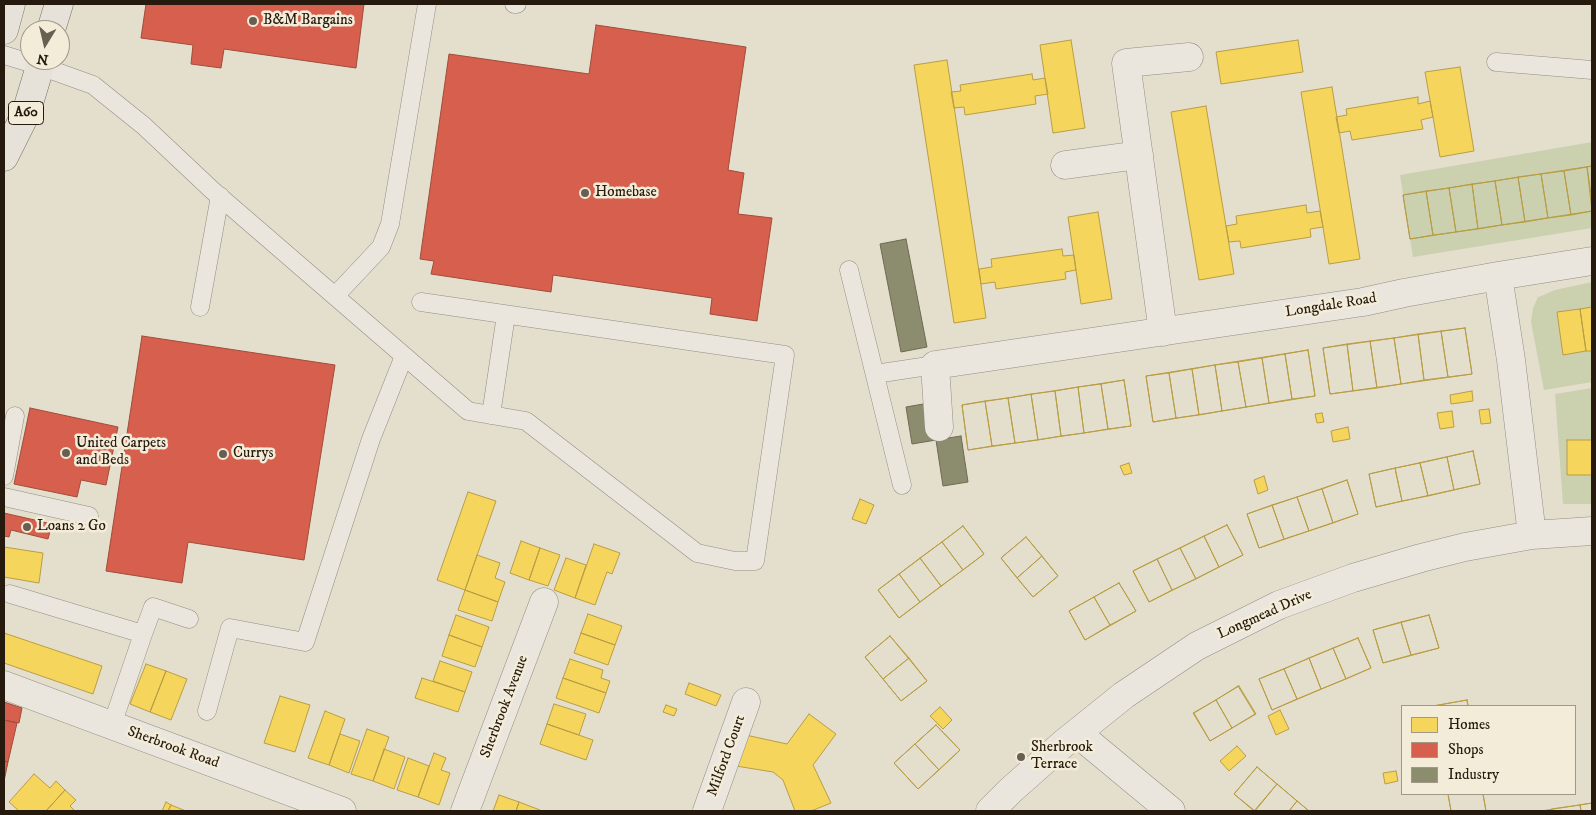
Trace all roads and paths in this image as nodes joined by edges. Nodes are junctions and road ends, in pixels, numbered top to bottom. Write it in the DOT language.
graph roads {
  1 [pos="12,4"];
  2 [pos="59,4"];
  3 [pos="427,4"];
  4 [pos="54,20"];
  5 [pos="4,30"];
  6 [pos="4,55"];
  7 [pos="1189,56"];
  8 [pos="20,58"];
  9 [pos="1496,62"];
  10 [pos="39,70"];
  11 [pos="58,70"];
  12 [pos="1592,70"];
  13 [pos="1139,155"];
  14 [pos="4,157"];
  15 [pos="1065,165"];
  16 [pos="220,196"];
  17 [pos="1592,261"];
  18 [pos="849,270"];
  19 [pos="1498,276"];
  20 [pos="335,296"];
  21 [pos="420,302"];
  22 [pos="200,307"];
  23 [pos="506,315"];
  24 [pos="1163,332"];
  25 [pos="404,356"];
  26 [pos="935,365"];
  27 [pos="874,374"];
  28 [pos="491,415"];
  29 [pos="15,416"];
  30 [pos="939,427"];
  31 [pos="4,476"];
  32 [pos="902,485"];
  33 [pos="4,497"];
  34 [pos="89,516"];
  35 [pos="1592,531"];
  36 [pos="1532,535"];
  37 [pos="10,594"];
  38 [pos="544,602"];
  39 [pos="189,619"];
  40 [pos="143,634"];
  41 [pos="4,685"];
  42 [pos="746,702"];
  43 [pos="207,711"];
  44 [pos="112,726"];
  45 [pos="1077,733"];
  46 [pos="342,811"];
  47 [pos="465,811"];
  48 [pos="707,811"];
  49 [pos="990,811"];
  50 [pos="1171,811"];
  1 -- 5 [label="highway"];
  2 -- 4 [label="highway"];
  3 -- 20 [label="lane"];
  6 -- 8 [label="lane"];
  7 -- 13 [label="street"];
  9 -- 12 [label="lane"];
  10 -- 14 [label="highway, A60"];
  11 -- 16 [label="lane"];
  13 -- 15 [label="street"];
  13 -- 24 [label="street"];
  16 -- 20 [label="lane"];
  16 -- 22 [label="lane"];
  17 -- 19 [label="street, Longdale Road"];
  18 -- 27 [label="lane"];
  19 -- 24 [label="street, Longdale Road"];
  19 -- 36 [label="street"];
  20 -- 25 [label="lane"];
  21 -- 23 [label="lane"];
  23 -- 28 [label="lane"];
  23 -- 28 [label="lane"];
  24 -- 26 [label="street, Longdale Road"];
  25 -- 28 [label="lane"];
  25 -- 43 [label="lane"];
  26 -- 27 [label="lane"];
  26 -- 30 [label="street"];
  27 -- 32 [label="lane"];
  29 -- 31 [label="lane"];
  33 -- 34 [label="lane"];
  35 -- 36 [label="street, Longmead Drive"];
  36 -- 45 [label="street, Longmead Drive"];
  37 -- 40 [label="lane"];
  38 -- 47 [label="street, Sherbrook Avenue"];
  39 -- 40 [label="lane"];
  40 -- 44 [label="lane"];
  41 -- 44 [label="street, Sherbrook Road"];
  42 -- 48 [label="street, Milford Court"];
  44 -- 46 [label="street, Sherbrook Road"];
  45 -- 49 [label="street, Longmead Drive"];
  45 -- 50 [label="street"];
}
